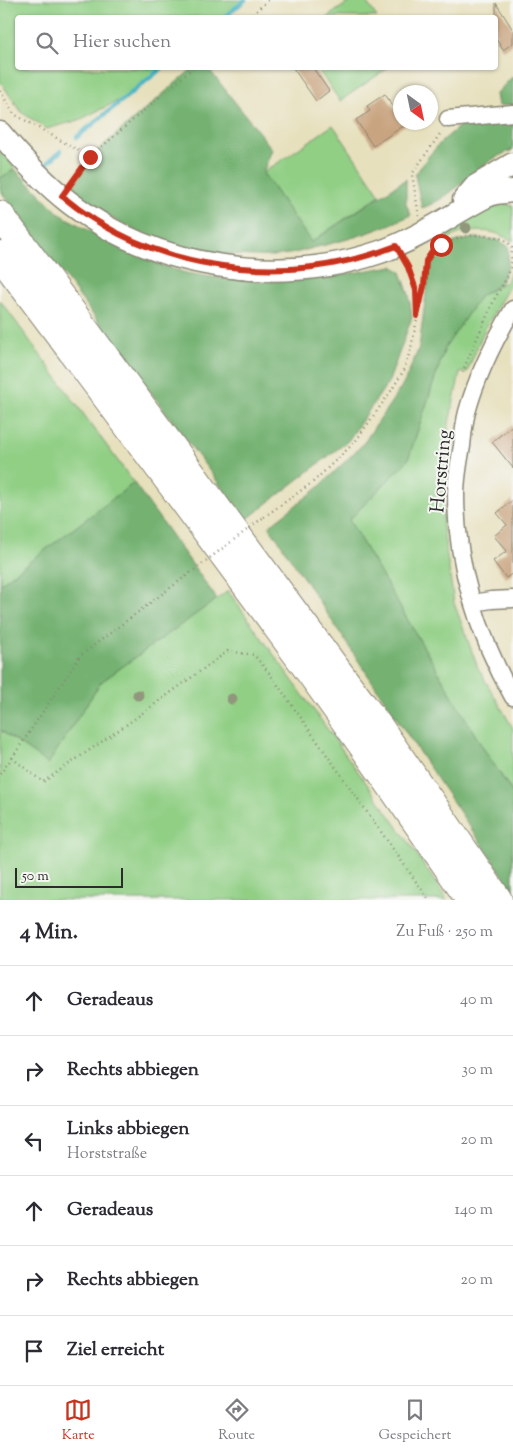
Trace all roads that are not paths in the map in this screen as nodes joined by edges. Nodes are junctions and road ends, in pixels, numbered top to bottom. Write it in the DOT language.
graph roads {
  1 [pos="513,113"];
  2 [pos="448,119"];
  3 [pos="0,133"];
  4 [pos="513,164"];
  5 [pos="513,191"];
  6 [pos="452,214"];
  7 [pos="0,215"];
  8 [pos="0,255"];
  9 [pos="513,309"];
  10 [pos="513,599"];
  11 [pos="473,603"];
  12 [pos="513,697"];
  13 [pos="470,900"];
  14 [pos="498,900"];
  1 -- 2 [label="street"];
  3 -- 6 [label="street"];
  4 -- 6 [label="street"];
  5 -- 6 [label="street"];
  7 -- 14 [label="highway"];
  8 -- 13 [label="highway"];
  9 -- 11 [label="street, Horstring"];
  10 -- 11 [label="street"];
  11 -- 12 [label="street, Horstring"];
}
